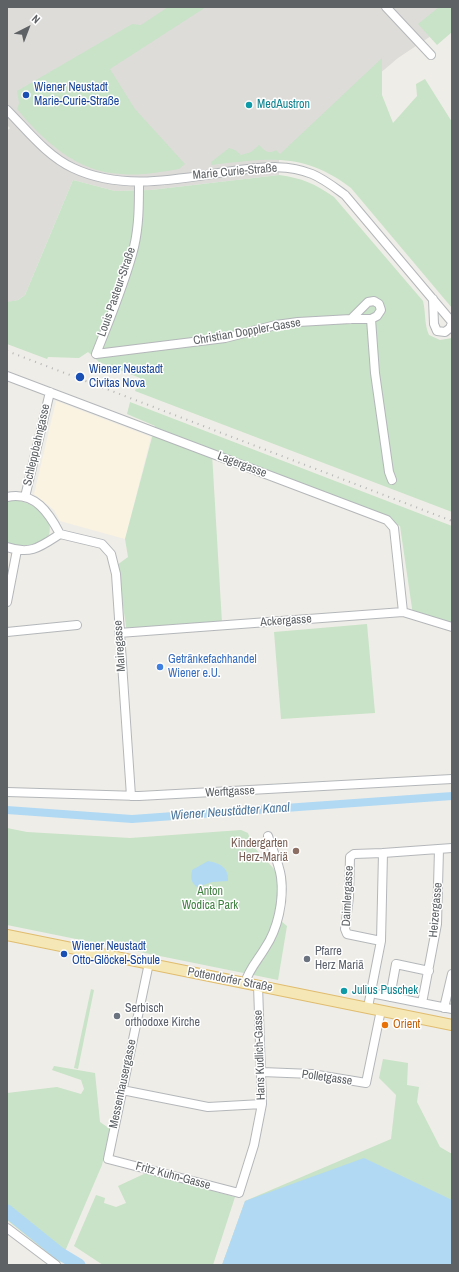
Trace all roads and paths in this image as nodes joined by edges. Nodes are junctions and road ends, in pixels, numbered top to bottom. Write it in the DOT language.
graph roads {
  1 [pos="386,7"];
  2 [pos="430,55"];
  3 [pos="7,110"];
  4 [pos="139,182"];
  5 [pos="433,300"];
  6 [pos="351,319"];
  7 [pos="370,319"];
  8 [pos="452,322"];
  9 [pos="96,354"];
  10 [pos="7,376"];
  11 [pos="50,392"];
  12 [pos="392,480"];
  13 [pos="7,497"];
  14 [pos="25,497"];
  15 [pos="60,534"];
  16 [pos="7,546"];
  17 [pos="17,550"];
  18 [pos="7,602"];
  19 [pos="403,612"];
  20 [pos="77,625"];
  21 [pos="452,626"];
  22 [pos="7,632"];
  23 [pos="119,633"];
  24 [pos="452,779"];
  25 [pos="7,792"];
  26 [pos="131,796"];
  27 [pos="268,836"];
  28 [pos="452,848"];
  29 [pos="439,849"];
  30 [pos="383,853"];
  31 [pos="7,935"];
  32 [pos="380,941"];
  33 [pos="149,964"];
  34 [pos="429,970"];
  35 [pos="452,974"];
  36 [pos="245,983"];
  37 [pos="258,986"];
  38 [pos="371,993"];
  39 [pos="390,997"];
  40 [pos="422,1003"];
  41 [pos="368,1008"];
  42 [pos="448,1008"];
  43 [pos="381,1010"];
  44 [pos="452,1025"];
  45 [pos="262,1072"];
  46 [pos="122,1090"];
  47 [pos="262,1104"];
  48 [pos="108,1159"];
  49 [pos="239,1193"];
  50 [pos="7,1228"];
  51 [pos="56,1265"];
  1 -- 2 [label="street"];
  3 -- 4 [label="street, Marie Curie-Straße"];
  4 -- 5 [label="street, Marie Curie-Straße"];
  4 -- 9 [label="street, Louis Pasteur-Straße"];
  5 -- 8 [label="street, Marie Curie-Straße"];
  5 -- 8 [label="street, Marie Curie-Straße"];
  6 -- 7 [label="street, Christian Doppler-Gasse"];
  6 -- 7 [label="street"];
  6 -- 9 [label="street, Christian Doppler-Gasse"];
  7 -- 12 [label="street"];
  10 -- 11 [label="street, Lagergasse"];
  11 -- 14 [label="street, Schleppbahngasse"];
  11 -- 19 [label="street, Lagergasse"];
  13 -- 14 [label="street"];
  14 -- 15 [label="street"];
  15 -- 17 [label="street"];
  15 -- 23 [label="street, Mairegasse"];
  16 -- 17 [label="street"];
  17 -- 18 [label="street"];
  19 -- 21 [label="street, Ackergasse"];
  19 -- 23 [label="street, Ackergasse"];
  20 -- 22 [label="street"];
  23 -- 26 [label="street, Mairegasse"];
  24 -- 26 [label="street, Werftgasse"];
  25 -- 26 [label="street, Werftgasse"];
  27 -- 36 [label="street"];
  28 -- 29 [label="street, Daimlergasse"];
  29 -- 30 [label="street, Daimlergasse"];
  29 -- 34 [label="street, Heizergasse"];
  30 -- 32 [label="street"];
  30 -- 32 [label="street, Daimlergasse"];
  31 -- 33 [label="main road, Pottendorfer Straße"];
  32 -- 38 [label="street"];
  33 -- 36 [label="main road, Pottendorfer Straße"];
  33 -- 46 [label="street, Messenhausergasse"];
  34 -- 39 [label="street"];
  34 -- 40 [label="street, Heizergasse"];
  35 -- 42 [label="street"];
  36 -- 37 [label="main road, Pottendorfer Straße"];
  37 -- 41 [label="main road, Pottendorfer Straße"];
  37 -- 45 [label="street, Hans Kudlich-Gasse"];
  38 -- 39 [label="street"];
  38 -- 41 [label="street"];
  39 -- 40 [label="street"];
  40 -- 42 [label="street"];
  41 -- 43 [label="main road, Pottendorfer Straße"];
  43 -- 44 [label="main road, Pottendorfer Straße"];
  43 -- 45 [label="street, Polletgasse"];
  45 -- 47 [label="street, Hans Kudlich-Gasse"];
  46 -- 47 [label="street"];
  46 -- 48 [label="street, Messenhausergasse"];
  47 -- 49 [label="street, Hans Kudlich-Gasse"];
  48 -- 49 [label="street, Fritz Kuhn-Gasse"];
  50 -- 51 [label="street"];
}
